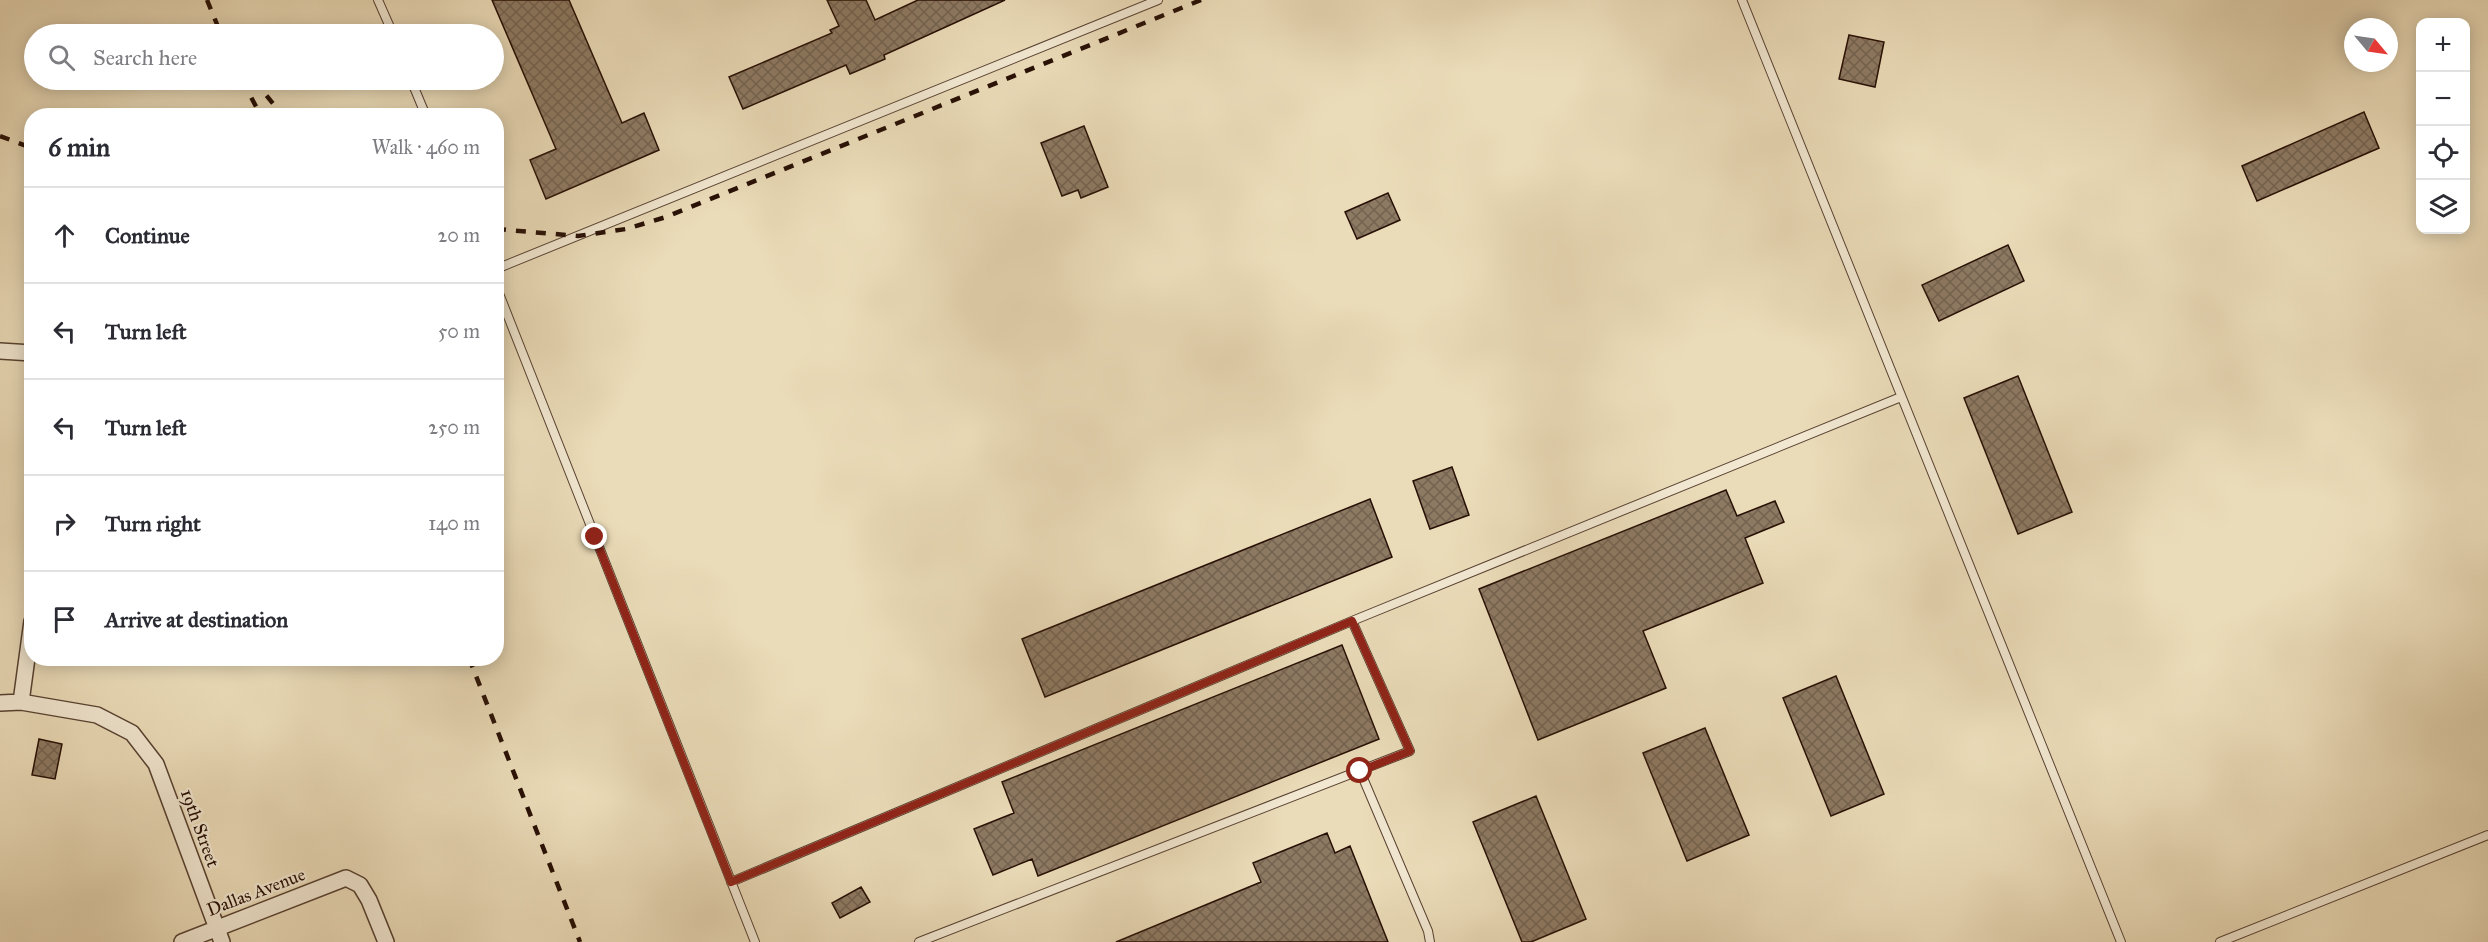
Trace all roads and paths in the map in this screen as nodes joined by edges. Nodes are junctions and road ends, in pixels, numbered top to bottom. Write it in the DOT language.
graph roads {
  1 [pos="378,0"];
  2 [pos="1158,0"];
  3 [pos="1742,0"];
  4 [pos="389,24"];
  5 [pos="415,90"];
  6 [pos="423,108"];
  7 [pos="504,266"];
  8 [pos="504,306"];
  9 [pos="0,351"];
  10 [pos="24,352"];
  11 [pos="1901,397"];
  12 [pos="1352,621"];
  13 [pos="26,666"];
  14 [pos="21,702"];
  15 [pos="0,703"];
  16 [pos="1360,771"];
  17 [pos="2488,835"];
  18 [pos="731,882"];
  19 [pos="219,935"];
  20 [pos="2118,941"];
  21 [pos="182,942"];
  22 [pos="386,942"];
  23 [pos="755,942"];
  24 [pos="919,942"];
  25 [pos="1431,942"];
  26 [pos="2220,942"];
  1 -- 4 [label="lane"];
  2 -- 7 [label="lane"];
  3 -- 11 [label="lane"];
  5 -- 6 [label="lane"];
  8 -- 18 [label="lane"];
  9 -- 10 [label="street"];
  11 -- 12 [label="lane"];
  11 -- 20 [label="lane"];
  12 -- 16 [label="lane"];
  12 -- 18 [label="lane"];
  13 -- 14 [label="street"];
  14 -- 15 [label="street"];
  14 -- 19 [label="street, 19th Street"];
  16 -- 24 [label="lane"];
  16 -- 25 [label="lane"];
  17 -- 26 [label="lane"];
  18 -- 23 [label="lane"];
  19 -- 21 [label="street, Dallas Avenue"];
  19 -- 22 [label="street, Dallas Avenue"];
}
